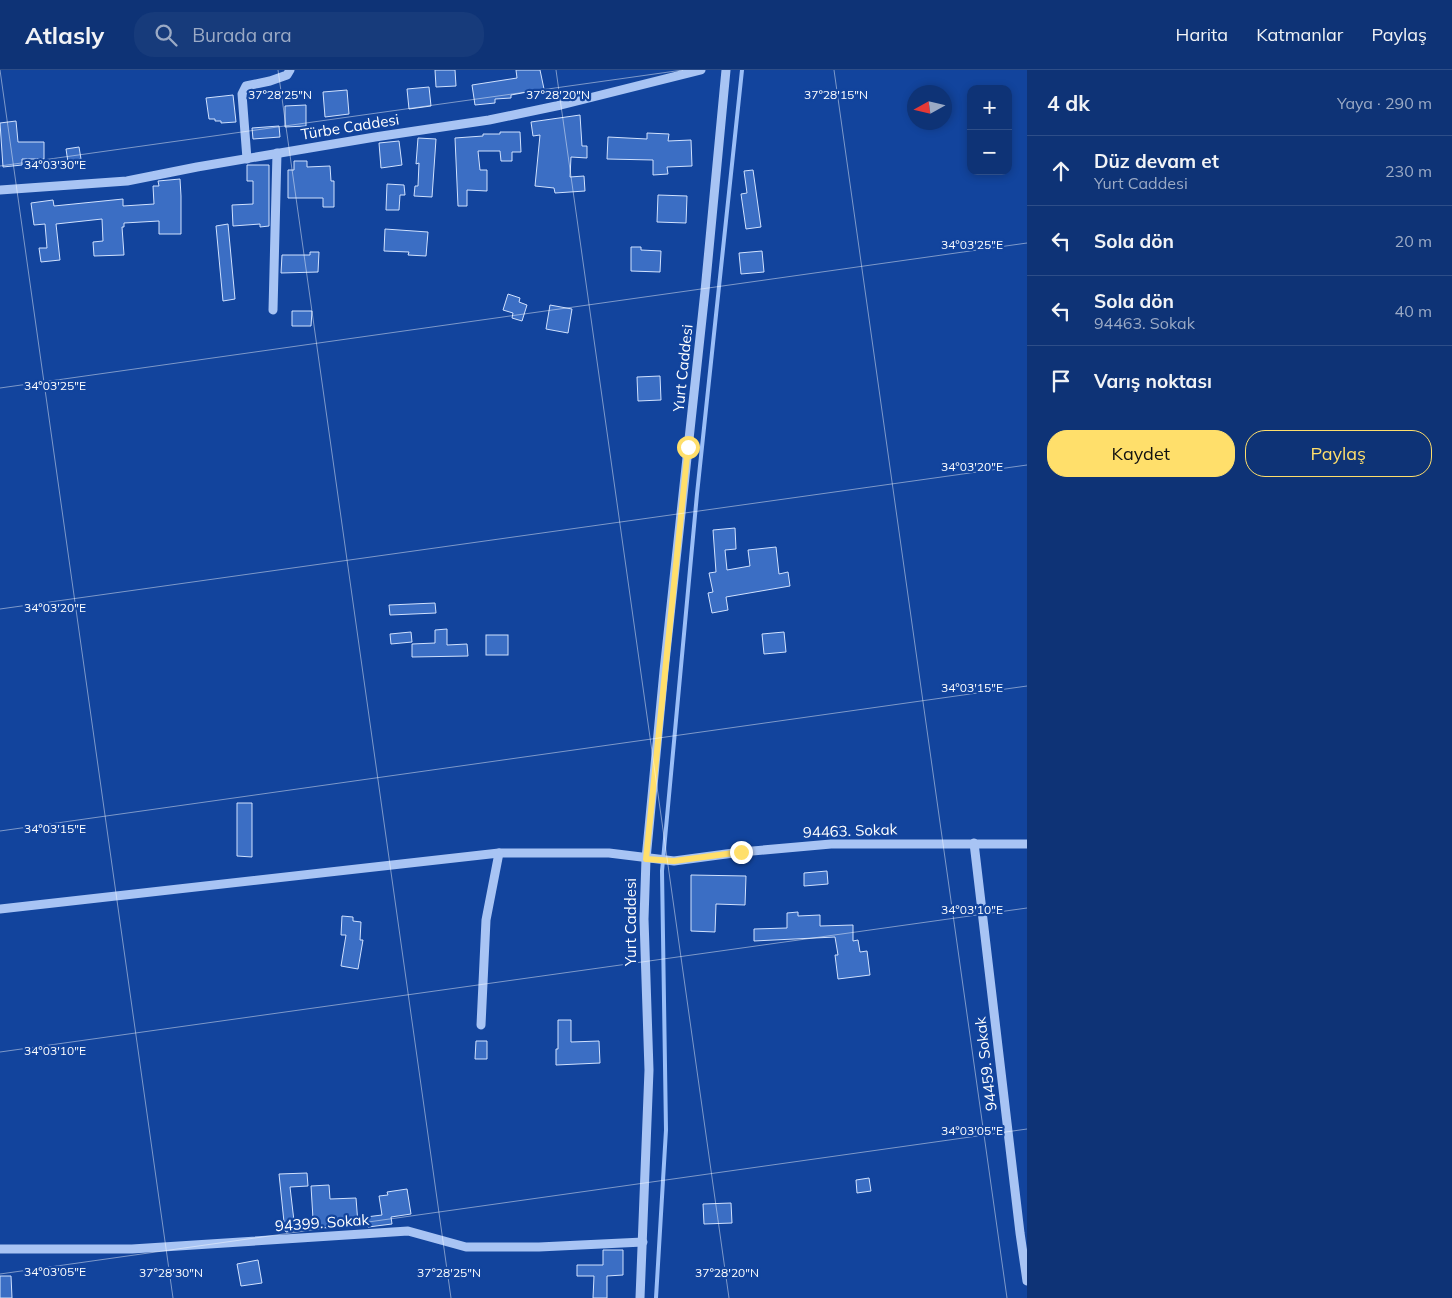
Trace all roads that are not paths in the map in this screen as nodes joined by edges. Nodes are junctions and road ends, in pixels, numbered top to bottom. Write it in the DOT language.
graph roads {
  1 [pos="290,70"];
  2 [pos="701,70"];
  3 [pos="726,70"];
  4 [pos="278,153"];
  5 [pos="247,159"];
  6 [pos="0,190"];
  7 [pos="273,310"];
  8 [pos="974,843"];
  9 [pos="1027,844"];
  10 [pos="499,853"];
  11 [pos="646,859"];
  12 [pos="0,910"];
  13 [pos="481,1025"];
  14 [pos="643,1242"];
  15 [pos="0,1249"];
  16 [pos="1027,1281"];
  17 [pos="640,1298"];
  1 -- 5 [label="street"];
  2 -- 4 [label="street, Türbe Caddesi"];
  3 -- 11 [label="street, Yurt Caddesi"];
  4 -- 5 [label="street, Türbe Caddesi"];
  4 -- 7 [label="street"];
  5 -- 6 [label="street, Türbe Caddesi"];
  8 -- 9 [label="street, 94463. Sokak"];
  8 -- 11 [label="street, 94463. Sokak"];
  8 -- 16 [label="street, 94459. Sokak"];
  10 -- 11 [label="street, 94463. Sokak"];
  10 -- 12 [label="street, 94463. Sokak"];
  10 -- 13 [label="street"];
  11 -- 14 [label="street, Yurt Caddesi"];
  14 -- 15 [label="street, 94399. Sokak"];
  14 -- 17 [label="street, Yurt Caddesi"];
}
